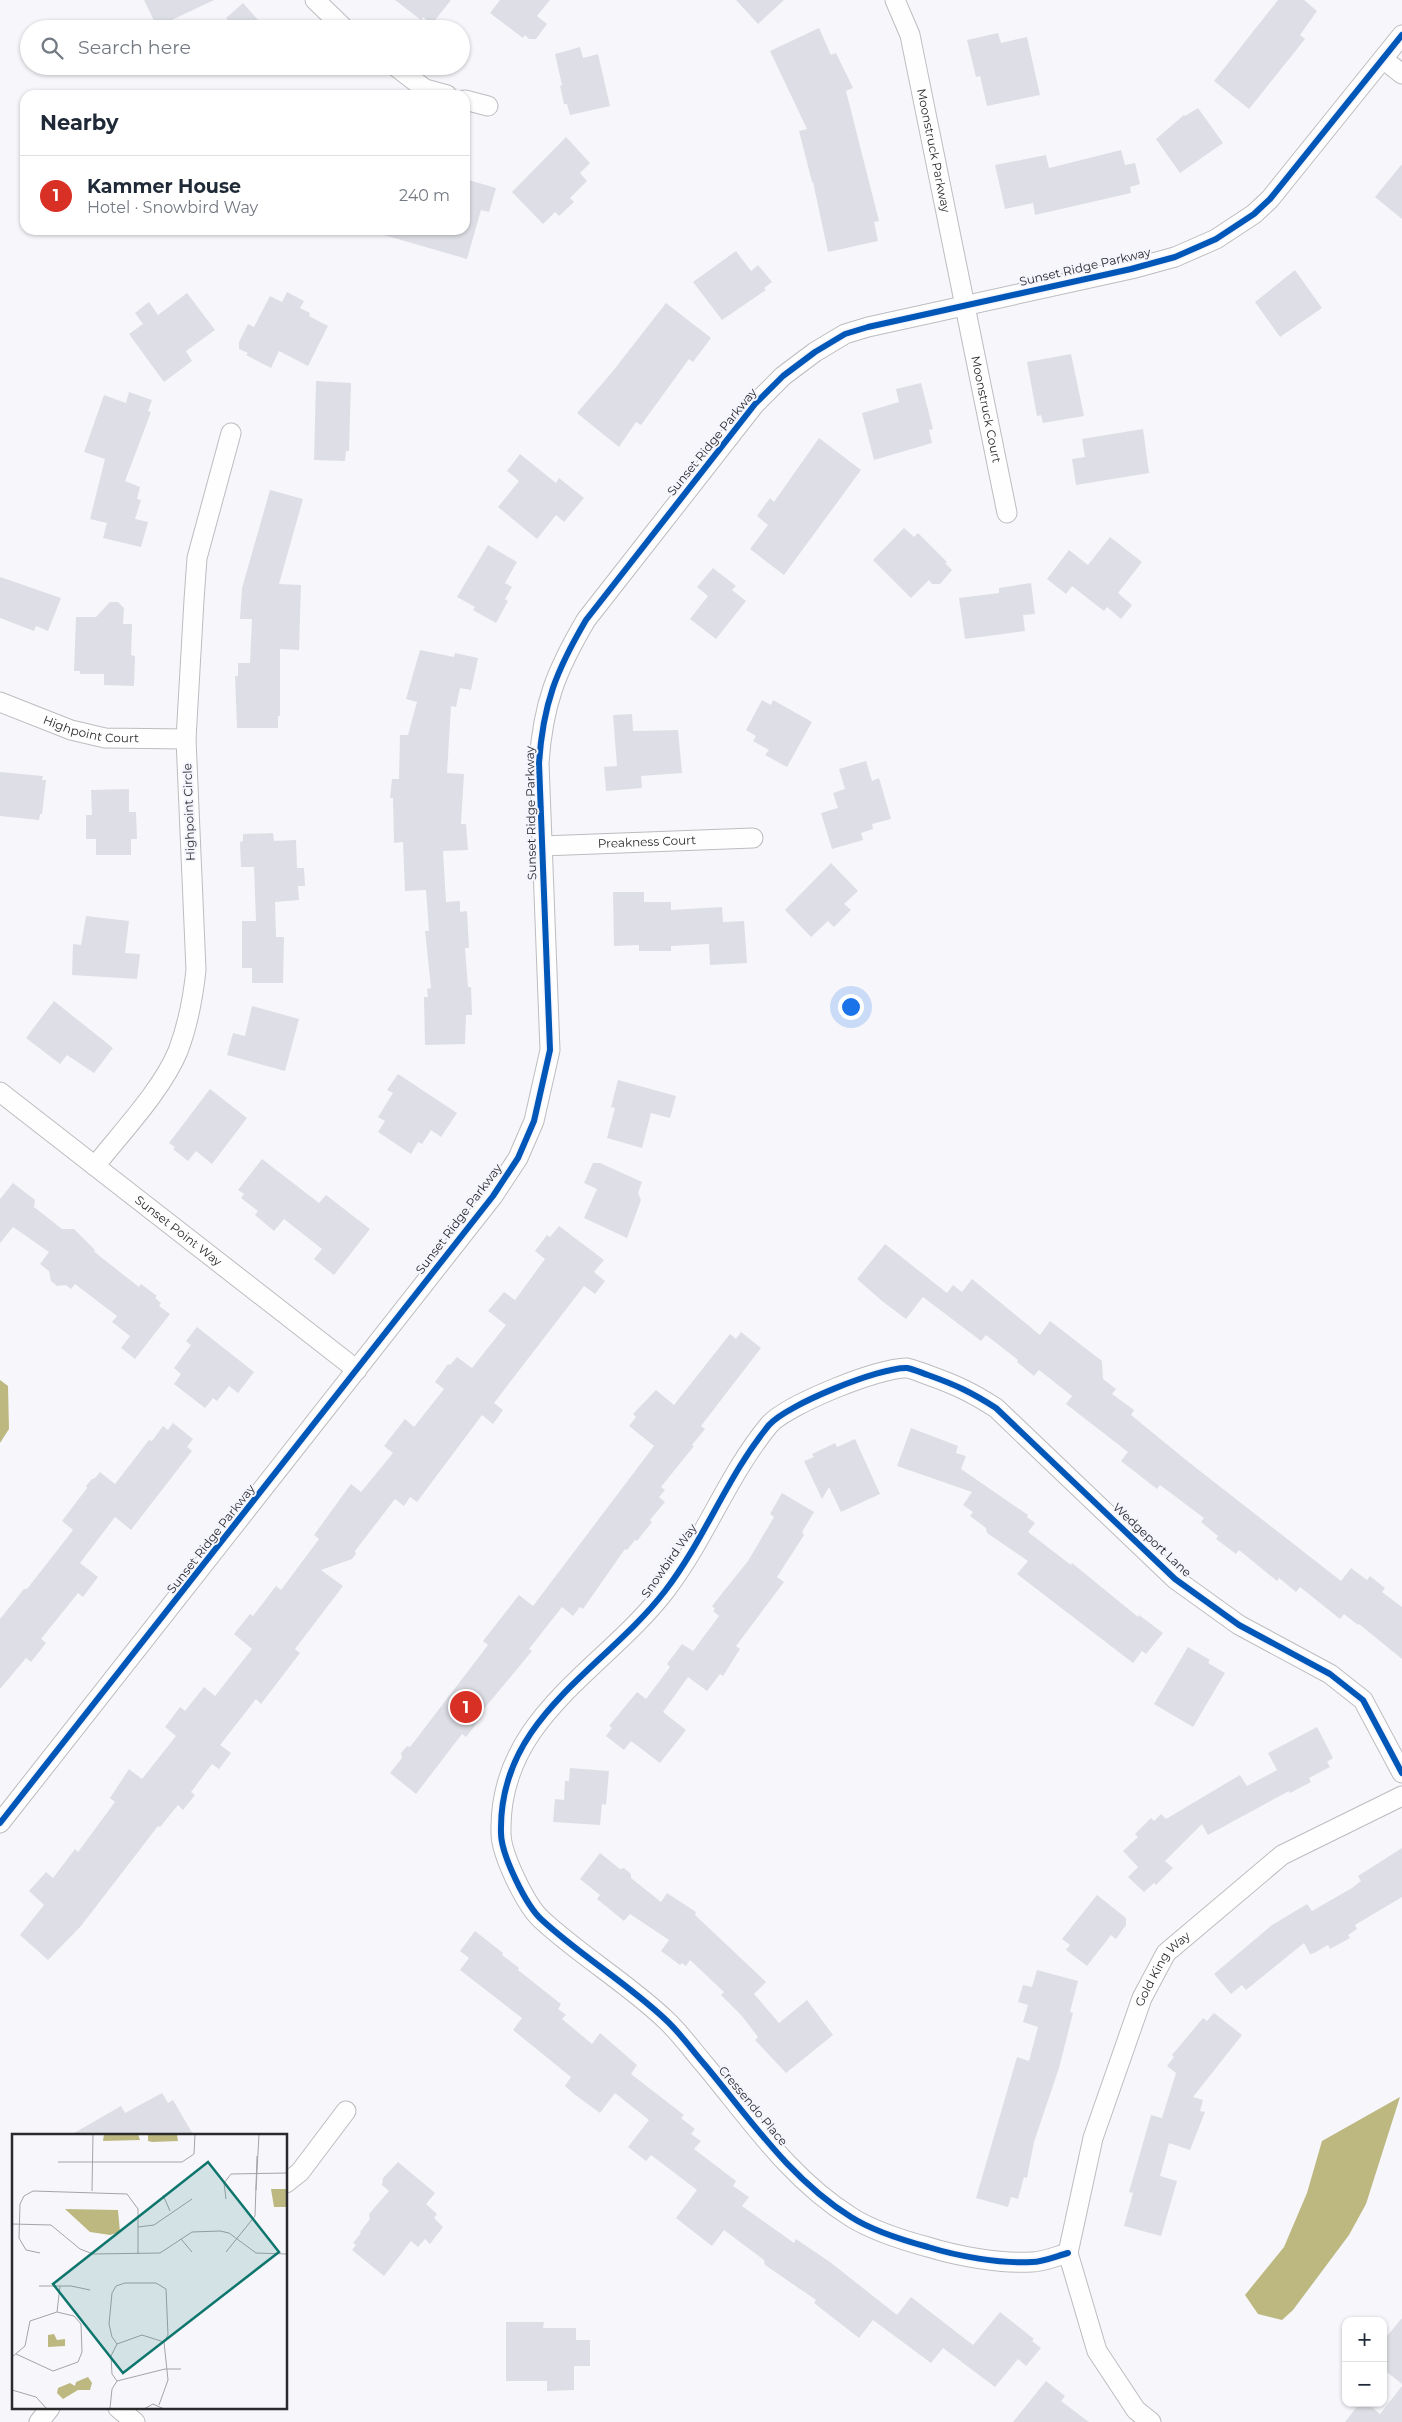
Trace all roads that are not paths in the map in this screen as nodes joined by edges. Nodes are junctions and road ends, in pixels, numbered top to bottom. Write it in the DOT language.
graph roads {
  1 [pos="315,0"];
  2 [pos="894,0"];
  3 [pos="336,20"];
  4 [pos="1402,34"];
  5 [pos="1383,59"];
  6 [pos="1402,74"];
  7 [pos="407,75"];
  8 [pos="429,90"];
  9 [pos="470,101"];
  10 [pos="488,106"];
  11 [pos="964,305"];
  12 [pos="231,433"];
  13 [pos="1007,513"];
  14 [pos="0,702"];
  15 [pos="186,739"];
  16 [pos="753,838"];
  17 [pos="542,846"];
  18 [pos="0,1092"];
  19 [pos="95,1166"];
  20 [pos="357,1370"];
  21 [pos="861,1378"];
  22 [pos="1402,1773"];
  23 [pos="1402,1796"];
  24 [pos="0,1823"];
  25 [pos="501,1837"];
  26 [pos="346,2111"];
  27 [pos="288,2181"];
  28 [pos="1068,2253"];
  29 [pos="48,2410"];
  30 [pos="120,2410"];
  31 [pos="39,2422"];
  32 [pos="135,2422"];
  33 [pos="1151,2422"];
  1 -- 3 [label="street"];
  2 -- 11 [label="street, Moonstruck Parkway"];
  4 -- 5 [label="street, Sunset Ridge Parkway"];
  5 -- 6 [label="street"];
  5 -- 11 [label="street, Sunset Ridge Parkway"];
  7 -- 8 [label="street"];
  9 -- 10 [label="street"];
  11 -- 13 [label="street, Moonstruck Court"];
  11 -- 17 [label="street, Sunset Ridge Parkway"];
  12 -- 15 [label="street, Highpoint Circle"];
  14 -- 15 [label="street, Highpoint Court"];
  15 -- 19 [label="street, Highpoint Circle"];
  16 -- 17 [label="street, Preakness Court"];
  17 -- 20 [label="street, Sunset Ridge Parkway"];
  18 -- 19 [label="street, Sunset Point Way"];
  19 -- 20 [label="street, Sunset Point Way"];
  20 -- 24 [label="street, Sunset Ridge Parkway"];
  21 -- 22 [label="street, Wedgeport Lane"];
  21 -- 25 [label="street, Snowbird Way"];
  23 -- 28 [label="street, Gold King Way"];
  25 -- 28 [label="street, Cressendo Place"];
  26 -- 27 [label="street"];
  28 -- 33 [label="street"];
  29 -- 31 [label="street"];
  30 -- 32 [label="street"];
}
